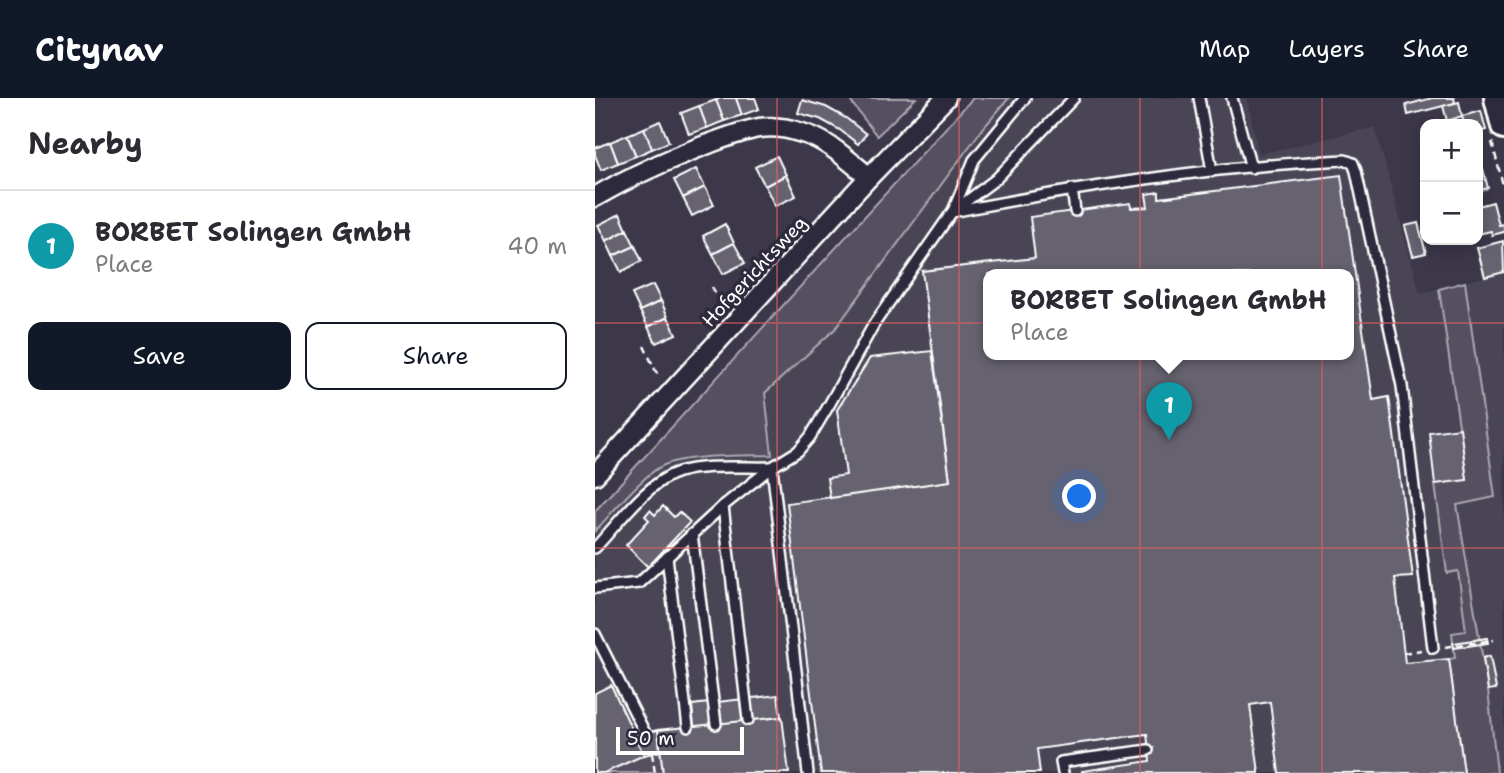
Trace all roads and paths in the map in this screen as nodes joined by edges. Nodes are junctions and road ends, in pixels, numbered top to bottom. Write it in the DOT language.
graph roads {
  1 [pos="946,98"];
  2 [pos="1025,98"];
  3 [pos="1074,98"];
  4 [pos="1199,98"];
  5 [pos="1232,98"];
  6 [pos="1497,98"];
  7 [pos="1504,126"];
  8 [pos="1251,168"];
  9 [pos="1212,172"];
  10 [pos="869,177"];
  11 [pos="1072,189"];
  12 [pos="595,197"];
  13 [pos="1075,211"];
  14 [pos="952,212"];
  15 [pos="712,287"];
  16 [pos="731,327"];
  17 [pos="644,346"];
  18 [pos="668,396"];
  19 [pos="772,467"];
  20 [pos="595,475"];
  21 [pos="723,506"];
  22 [pos="692,534"];
  23 [pos="595,548"];
  24 [pos="667,557"];
  25 [pos="595,588"];
  26 [pos="595,634"];
  27 [pos="1494,640"];
  28 [pos="1433,648"];
  29 [pos="1404,653"];
  30 [pos="748,720"];
  31 [pos="716,724"];
  32 [pos="688,727"];
  33 [pos="645,733"];
  34 [pos="1148,750"];
  35 [pos="652,753"];
  36 [pos="655,773"];
  37 [pos="808,773"];
  38 [pos="1063,773"];
  1 -- 10 [label="street, Hofgerichtsweg"];
  2 -- 14 [label="lane"];
  3 -- 14 [label="lane"];
  4 -- 9 [label="lane"];
  5 -- 8 [label="lane"];
  6 -- 7 [label="main road"];
  8 -- 9 [label="lane"];
  8 -- 28 [label="lane"];
  9 -- 11 [label="lane"];
  10 -- 12 [label="street"];
  10 -- 16 [label="street, Hofgerichtsweg"];
  11 -- 13 [label="lane"];
  11 -- 14 [label="lane"];
  14 -- 19 [label="lane"];
  15 -- 16 [label="path"];
  16 -- 18 [label="street, Hofgerichtsweg"];
  17 -- 18 [label="path"];
  18 -- 20 [label="street, Hofgerichtsweg"];
  19 -- 21 [label="lane"];
  19 -- 23 [label="lane"];
  19 -- 37 [label="lane"];
  21 -- 22 [label="lane"];
  21 -- 30 [label="lane"];
  22 -- 24 [label="lane"];
  22 -- 31 [label="lane"];
  24 -- 25 [label="lane"];
  24 -- 32 [label="lane"];
  26 -- 33 [label="lane"];
  27 -- 28 [label="path"];
  28 -- 29 [label="path"];
  34 -- 38 [label="lane"];
  35 -- 36 [label="path"];
}
